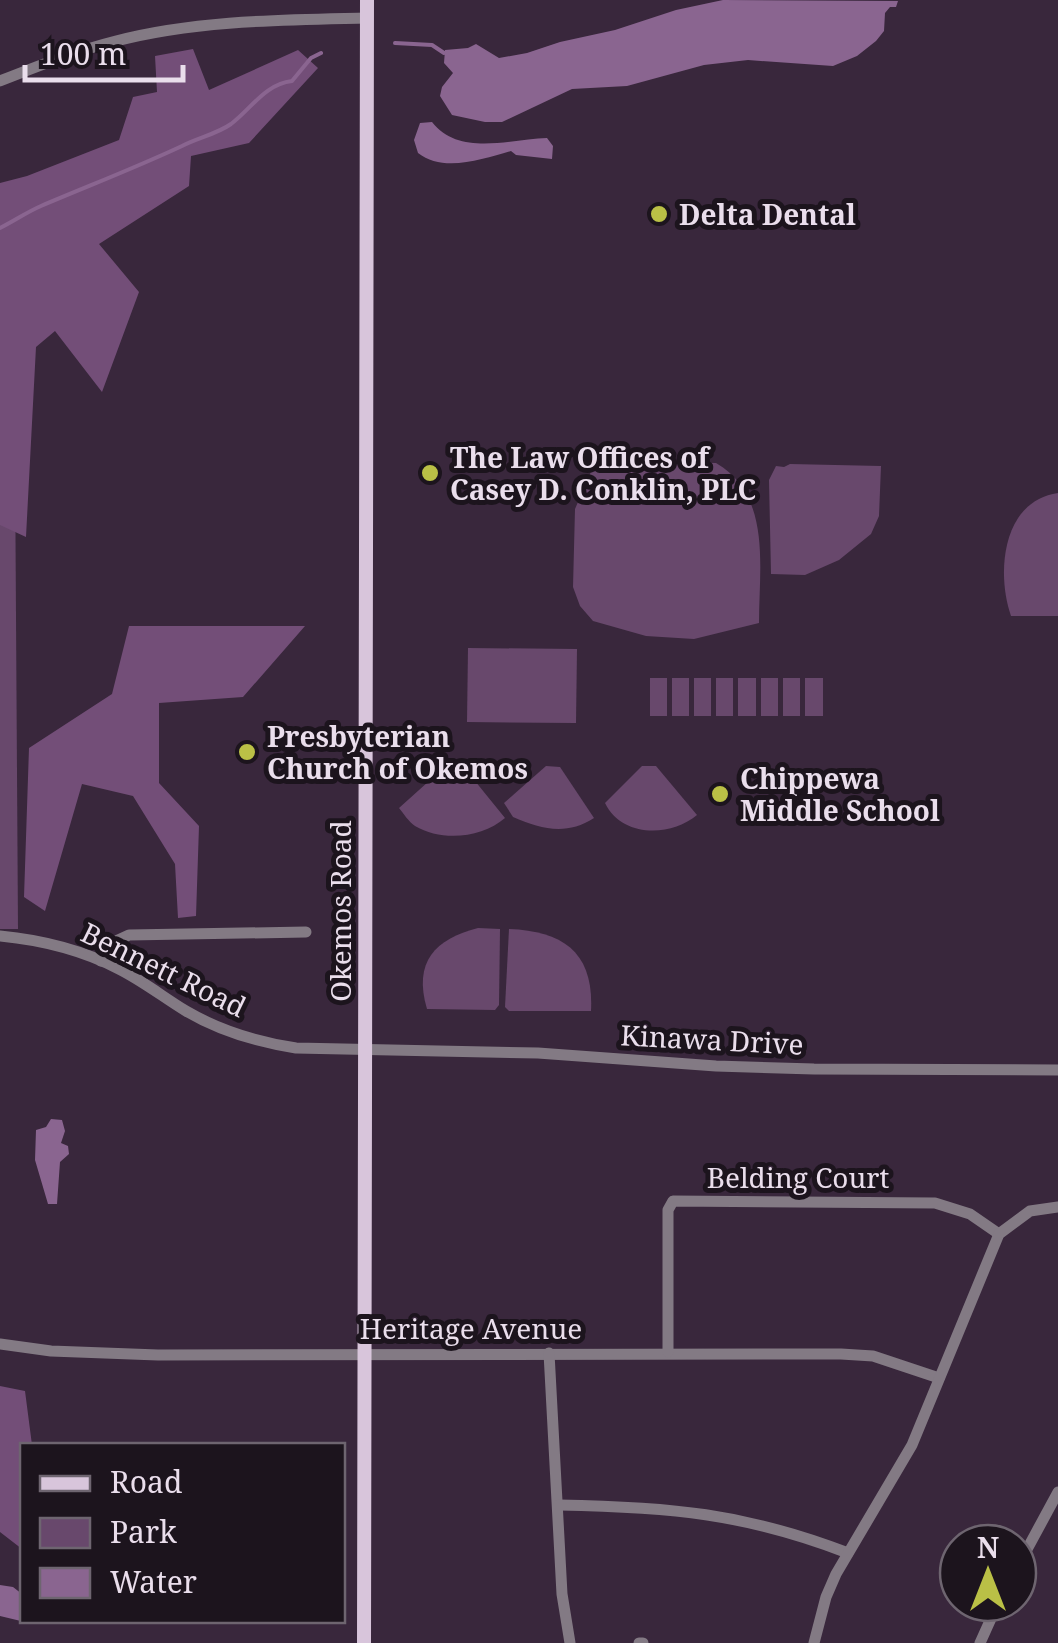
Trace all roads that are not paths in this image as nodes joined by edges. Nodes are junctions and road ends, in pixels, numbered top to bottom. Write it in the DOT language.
graph roads {
  1 [pos="367,0"];
  2 [pos="367,18"];
  3 [pos="0,81"];
  4 [pos="306,932"];
  5 [pos="0,936"];
  6 [pos="101,961"];
  7 [pos="364,1052"];
  8 [pos="1058,1070"];
  9 [pos="1058,1207"];
  10 [pos="999,1234"];
  11 [pos="0,1344"];
  12 [pos="668,1352"];
  13 [pos="549,1353"];
  14 [pos="365,1354"];
  15 [pos="939,1378"];
  16 [pos="1058,1492"];
  17 [pos="559,1505"];
  18 [pos="1038,1529"];
  19 [pos="848,1553"];
  20 [pos="364,1643"];
  21 [pos="570,1643"];
  22 [pos="814,1643"];
  1 -- 2 [label="main road, Okemos Road"];
  2 -- 3 [label="street"];
  2 -- 7 [label="main road, Okemos Road"];
  4 -- 6 [label="street"];
  5 -- 6 [label="street, Bennett Road"];
  6 -- 7 [label="street, Bennett Road"];
  7 -- 8 [label="street, Kinawa Drive"];
  7 -- 14 [label="main road, Okemos Road"];
  9 -- 10 [label="street"];
  10 -- 12 [label="street, Belding Court"];
  10 -- 15 [label="street"];
  11 -- 14 [label="street, Heritage Avenue"];
  12 -- 13 [label="street, Heritage Avenue"];
  12 -- 15 [label="street, Heritage Avenue"];
  13 -- 14 [label="street, Heritage Avenue"];
  13 -- 17 [label="street"];
  14 -- 20 [label="main road, Okemos Road"];
  15 -- 19 [label="street"];
  16 -- 18 [label="street"];
  17 -- 19 [label="street"];
  17 -- 21 [label="street"];
  19 -- 22 [label="street"];
}
